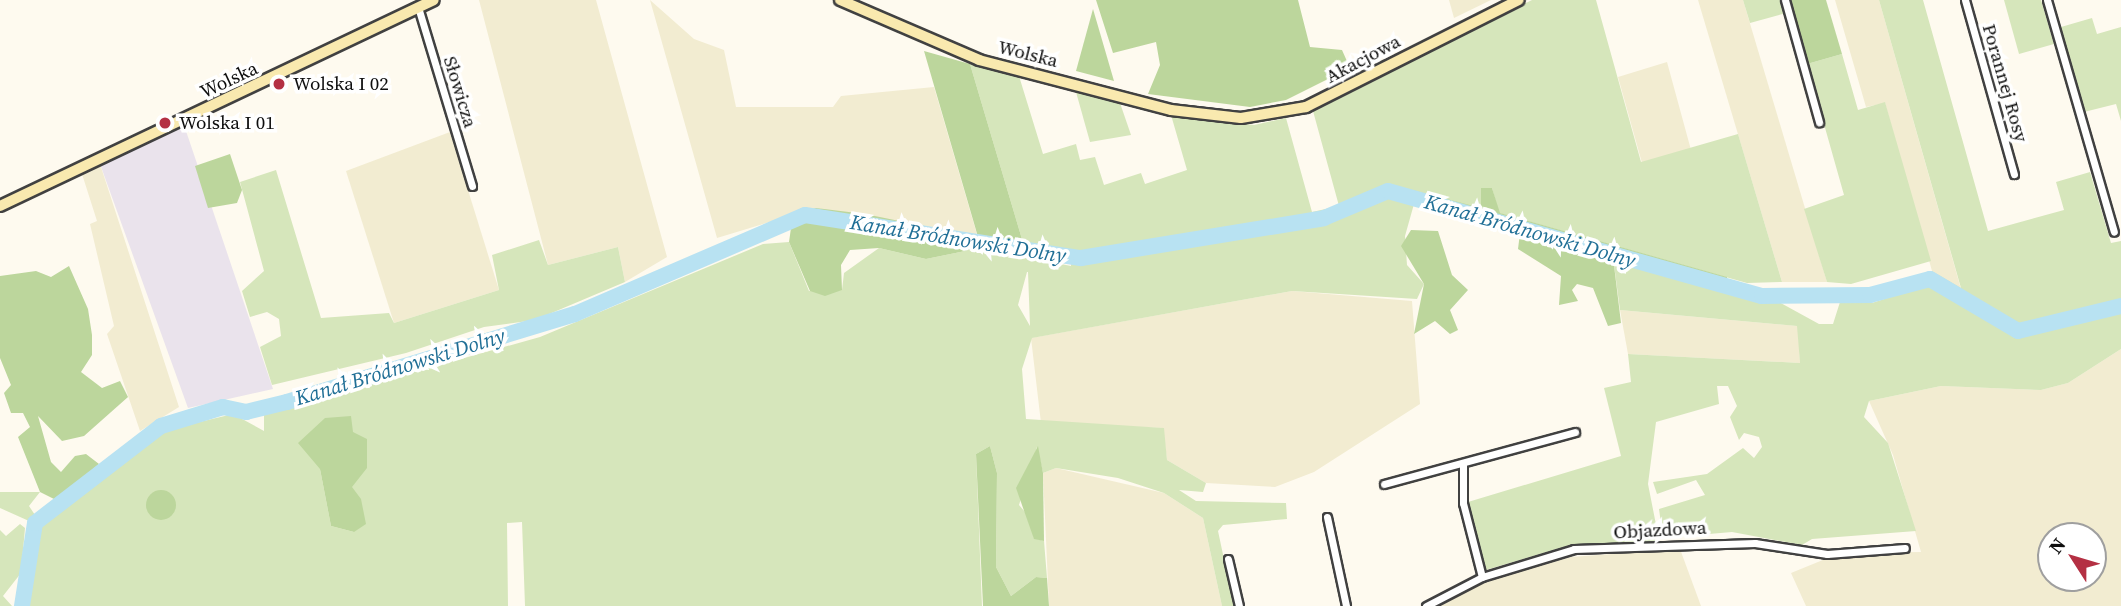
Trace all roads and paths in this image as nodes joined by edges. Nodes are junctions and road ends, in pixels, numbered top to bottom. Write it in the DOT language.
graph roads {
  1 [pos="433,0"];
  2 [pos="841,0"];
  3 [pos="1519,0"];
  4 [pos="1785,0"];
  5 [pos="1965,0"];
  6 [pos="2046,0"];
  7 [pos="418,7"];
  8 [pos="1215,117"];
  9 [pos="1819,122"];
  10 [pos="2014,174"];
  11 [pos="472,186"];
  12 [pos="0,206"];
  13 [pos="2115,232"];
  14 [pos="1575,432"];
  15 [pos="1463,465"];
  16 [pos="1384,484"];
  17 [pos="1327,517"];
  18 [pos="1905,548"];
  19 [pos="1228,559"];
  20 [pos="1482,576"];
  21 [pos="1239,606"];
  22 [pos="1346,606"];
  23 [pos="1426,606"];
  1 -- 7 [label="street, Wolska"];
  2 -- 8 [label="street, Wolska"];
  3 -- 8 [label="street, Akacjowa"];
  4 -- 9 [label="street"];
  5 -- 10 [label="street, Porannej Rosy"];
  6 -- 13 [label="street"];
  7 -- 11 [label="street, Słowicza"];
  7 -- 12 [label="street, Wolska"];
  14 -- 15 [label="street"];
  15 -- 16 [label="street"];
  15 -- 20 [label="street"];
  17 -- 22 [label="street"];
  18 -- 20 [label="street, Objazdowa"];
  19 -- 21 [label="street"];
  20 -- 23 [label="street, Objazdowa"];
}
